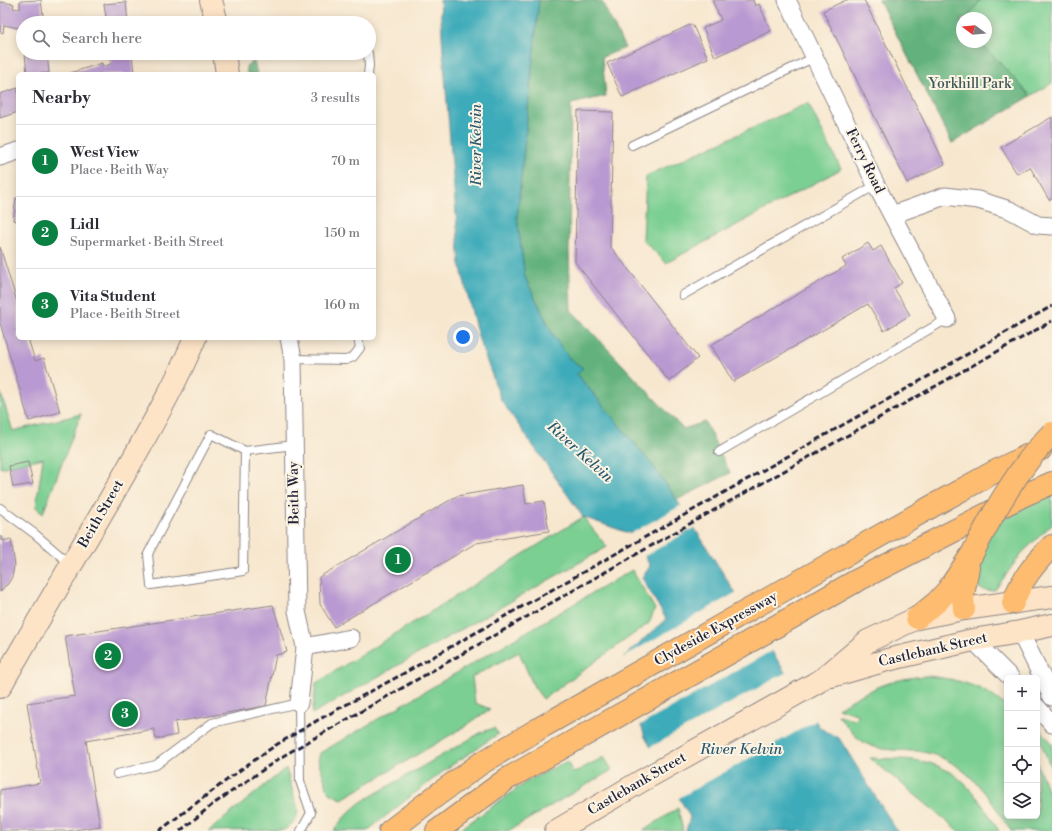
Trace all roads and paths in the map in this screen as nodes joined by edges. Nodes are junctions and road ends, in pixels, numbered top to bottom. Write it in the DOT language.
graph roads {
  1 [pos="211,0"];
  2 [pos="788,0"];
  3 [pos="215,16"];
  4 [pos="815,58"];
  5 [pos="225,60"];
  6 [pos="369,60"];
  7 [pos="228,72"];
  8 [pos="368,72"];
  9 [pos="632,145"];
  10 [pos="16,152"];
  11 [pos="0,157"];
  12 [pos="876,185"];
  13 [pos="892,215"];
  14 [pos="1052,226"];
  15 [pos="683,295"];
  16 [pos="947,319"];
  17 [pos="194,340"];
  18 [pos="289,340"];
  19 [pos="358,340"];
  20 [pos="293,359"];
  21 [pos="1052,433"];
  22 [pos="1052,444"];
  23 [pos="294,445"];
  24 [pos="244,451"];
  25 [pos="719,452"];
  26 [pos="1052,483"];
  27 [pos="0,508"];
  28 [pos="1052,546"];
  29 [pos="72,566"];
  30 [pos="956,588"];
  31 [pos="1052,597"];
  32 [pos="1013,603"];
  33 [pos="964,609"];
  34 [pos="917,618"];
  35 [pos="1052,625"];
  36 [pos="1020,632"];
  37 [pos="351,638"];
  38 [pos="973,640"];
  39 [pos="305,647"];
  40 [pos="1008,675"];
  41 [pos="823,679"];
  42 [pos="0,687"];
  43 [pos="1052,697"];
  44 [pos="299,704"];
  45 [pos="1040,710"];
  46 [pos="1052,724"];
  47 [pos="117,774"];
  48 [pos="301,831"];
  49 [pos="390,831"];
  50 [pos="437,831"];
  51 [pos="556,831"];
  1 -- 3 [label="main road"];
  2 -- 4 [label="street, Ferry Road"];
  4 -- 9 [label="lane"];
  4 -- 12 [label="street, Ferry Road"];
  5 -- 7 [label="main road"];
  6 -- 8 [label="lane"];
  10 -- 11 [label="street"];
  12 -- 13 [label="street, Ferry Road"];
  12 -- 15 [label="lane"];
  13 -- 14 [label="street"];
  13 -- 16 [label="street, Ferry Road"];
  16 -- 25 [label="lane"];
  17 -- 29 [label="main road, Beith Street"];
  18 -- 20 [label="street, Beith Way"];
  19 -- 20 [label="lane"];
  20 -- 23 [label="street, Beith Way"];
  21 -- 30 [label="main road, bridge"];
  22 -- 49 [label="main road, Clydeside Expressway"];
  23 -- 24 [label="lane"];
  23 -- 39 [label="street, Beith Way"];
  24 -- 24 [label="lane"];
  26 -- 50 [label="main road, Clydeside Expressway"];
  27 -- 29 [label="lane"];
  28 -- 32 [label="main road"];
  29 -- 42 [label="main road, Beith Street"];
  30 -- 33 [label="main road"];
  30 -- 34 [label="main road"];
  31 -- 32 [label="main road, Castlebank Street"];
  32 -- 33 [label="main road, Castlebank Street"];
  32 -- 36 [label="main road"];
  33 -- 34 [label="main road, Castlebank Street"];
  33 -- 38 [label="main road"];
  34 -- 41 [label="main road, Castlebank Street"];
  35 -- 36 [label="main road, Castlebank Street"];
  36 -- 38 [label="main road, Castlebank Street"];
  36 -- 43 [label="street"];
  37 -- 39 [label="street"];
  38 -- 40 [label="street"];
  38 -- 41 [label="main road, Castlebank Street"];
  39 -- 44 [label="street, Beith Way"];
  41 -- 51 [label="main road, Castlebank Street"];
  44 -- 47 [label="lane"];
  44 -- 48 [label="lane"];
  45 -- 46 [label="street"];
}
